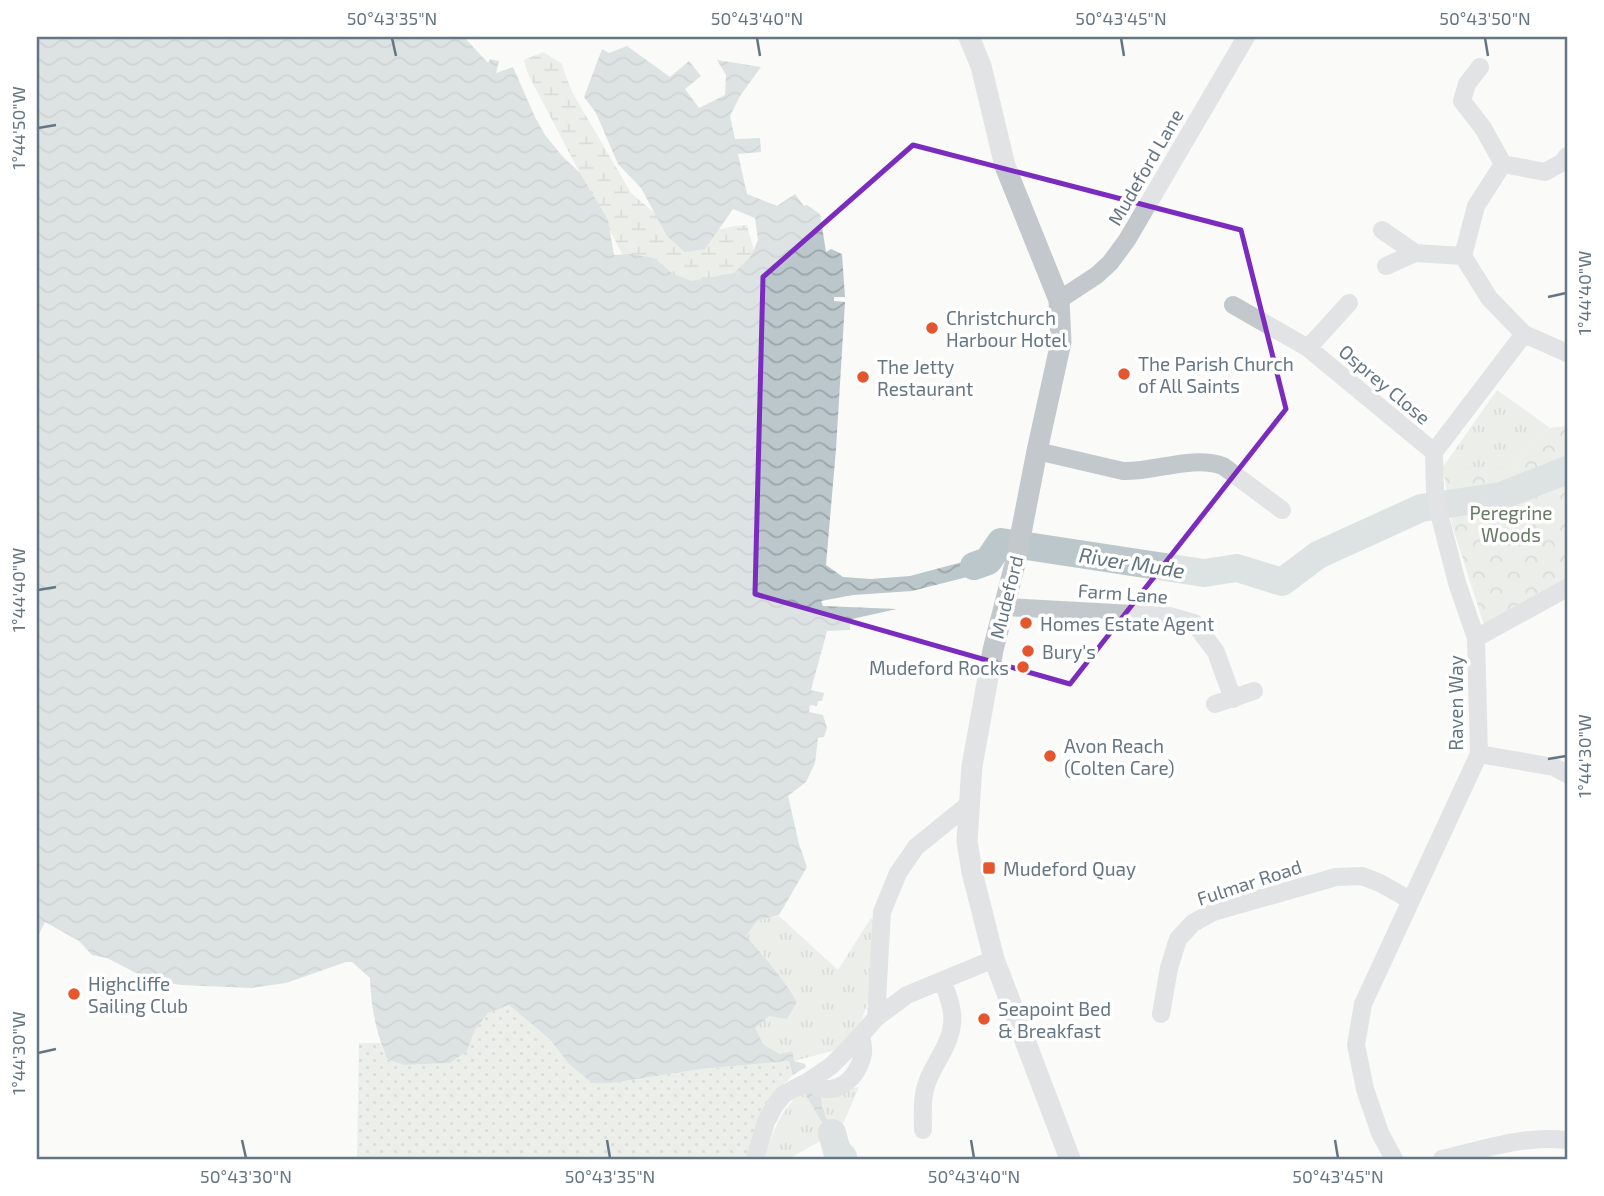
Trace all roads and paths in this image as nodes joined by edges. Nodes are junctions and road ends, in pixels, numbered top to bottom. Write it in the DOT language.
graph roads {
  1 [pos="969,37"];
  2 [pos="1246,37"];
  3 [pos="1480,67"];
  4 [pos="1567,156"];
  5 [pos="1503,164"];
  6 [pos="1382,230"];
  7 [pos="1415,253"];
  8 [pos="1463,256"];
  9 [pos="1386,266"];
  10 [pos="1059,300"];
  11 [pos="1349,303"];
  12 [pos="1233,305"];
  13 [pos="1524,334"];
  14 [pos="1308,348"];
  15 [pos="1567,353"];
  16 [pos="1037,451"];
  17 [pos="1434,452"];
  18 [pos="1282,510"];
  19 [pos="1567,588"];
  20 [pos="1005,607"];
  21 [pos="1476,638"];
  22 [pos="1254,691"];
  23 [pos="1233,699"];
  24 [pos="1215,705"];
  25 [pos="1479,754"];
  26 [pos="1567,774"];
  27 [pos="969,804"];
  28 [pos="1410,900"];
  29 [pos="994,959"];
  30 [pos="943,981"];
  31 [pos="1161,1014"];
  32 [pos="876,1018"];
  33 [pos="923,1130"];
  34 [pos="1567,1140"];
  35 [pos="755,1159"];
  36 [pos="1070,1159"];
  37 [pos="1394,1159"];
  38 [pos="1446,1159"];
  1 -- 10 [label="street, Mudeford"];
  2 -- 10 [label="street, Mudeford Lane"];
  3 -- 5 [label="street"];
  4 -- 5 [label="street"];
  5 -- 8 [label="street"];
  6 -- 7 [label="street"];
  7 -- 8 [label="street"];
  7 -- 9 [label="street"];
  8 -- 13 [label="street"];
  10 -- 16 [label="street, Mudeford"];
  11 -- 14 [label="street, Osprey Close"];
  12 -- 14 [label="street, Osprey Close"];
  13 -- 15 [label="street"];
  13 -- 17 [label="street"];
  14 -- 17 [label="street, Osprey Close"];
  16 -- 18 [label="street"];
  16 -- 20 [label="street, Mudeford"];
  17 -- 21 [label="street, Raven Way"];
  19 -- 21 [label="street"];
  20 -- 23 [label="street, Farm Lane"];
  20 -- 27 [label="street, Mudeford"];
  21 -- 25 [label="street, Raven Way"];
  22 -- 23 [label="street"];
  23 -- 24 [label="street"];
  25 -- 26 [label="street"];
  25 -- 28 [label="street, Raven Way"];
  27 -- 29 [label="street, Mudeford"];
  27 -- 32 [label="street"];
  28 -- 31 [label="street, Fulmar Road"];
  28 -- 37 [label="street, Raven Way"];
  29 -- 30 [label="street"];
  29 -- 36 [label="street, Mudeford"];
  30 -- 32 [label="street"];
  30 -- 33 [label="street"];
  32 -- 35 [label="street"];
  34 -- 38 [label="street"];
}
